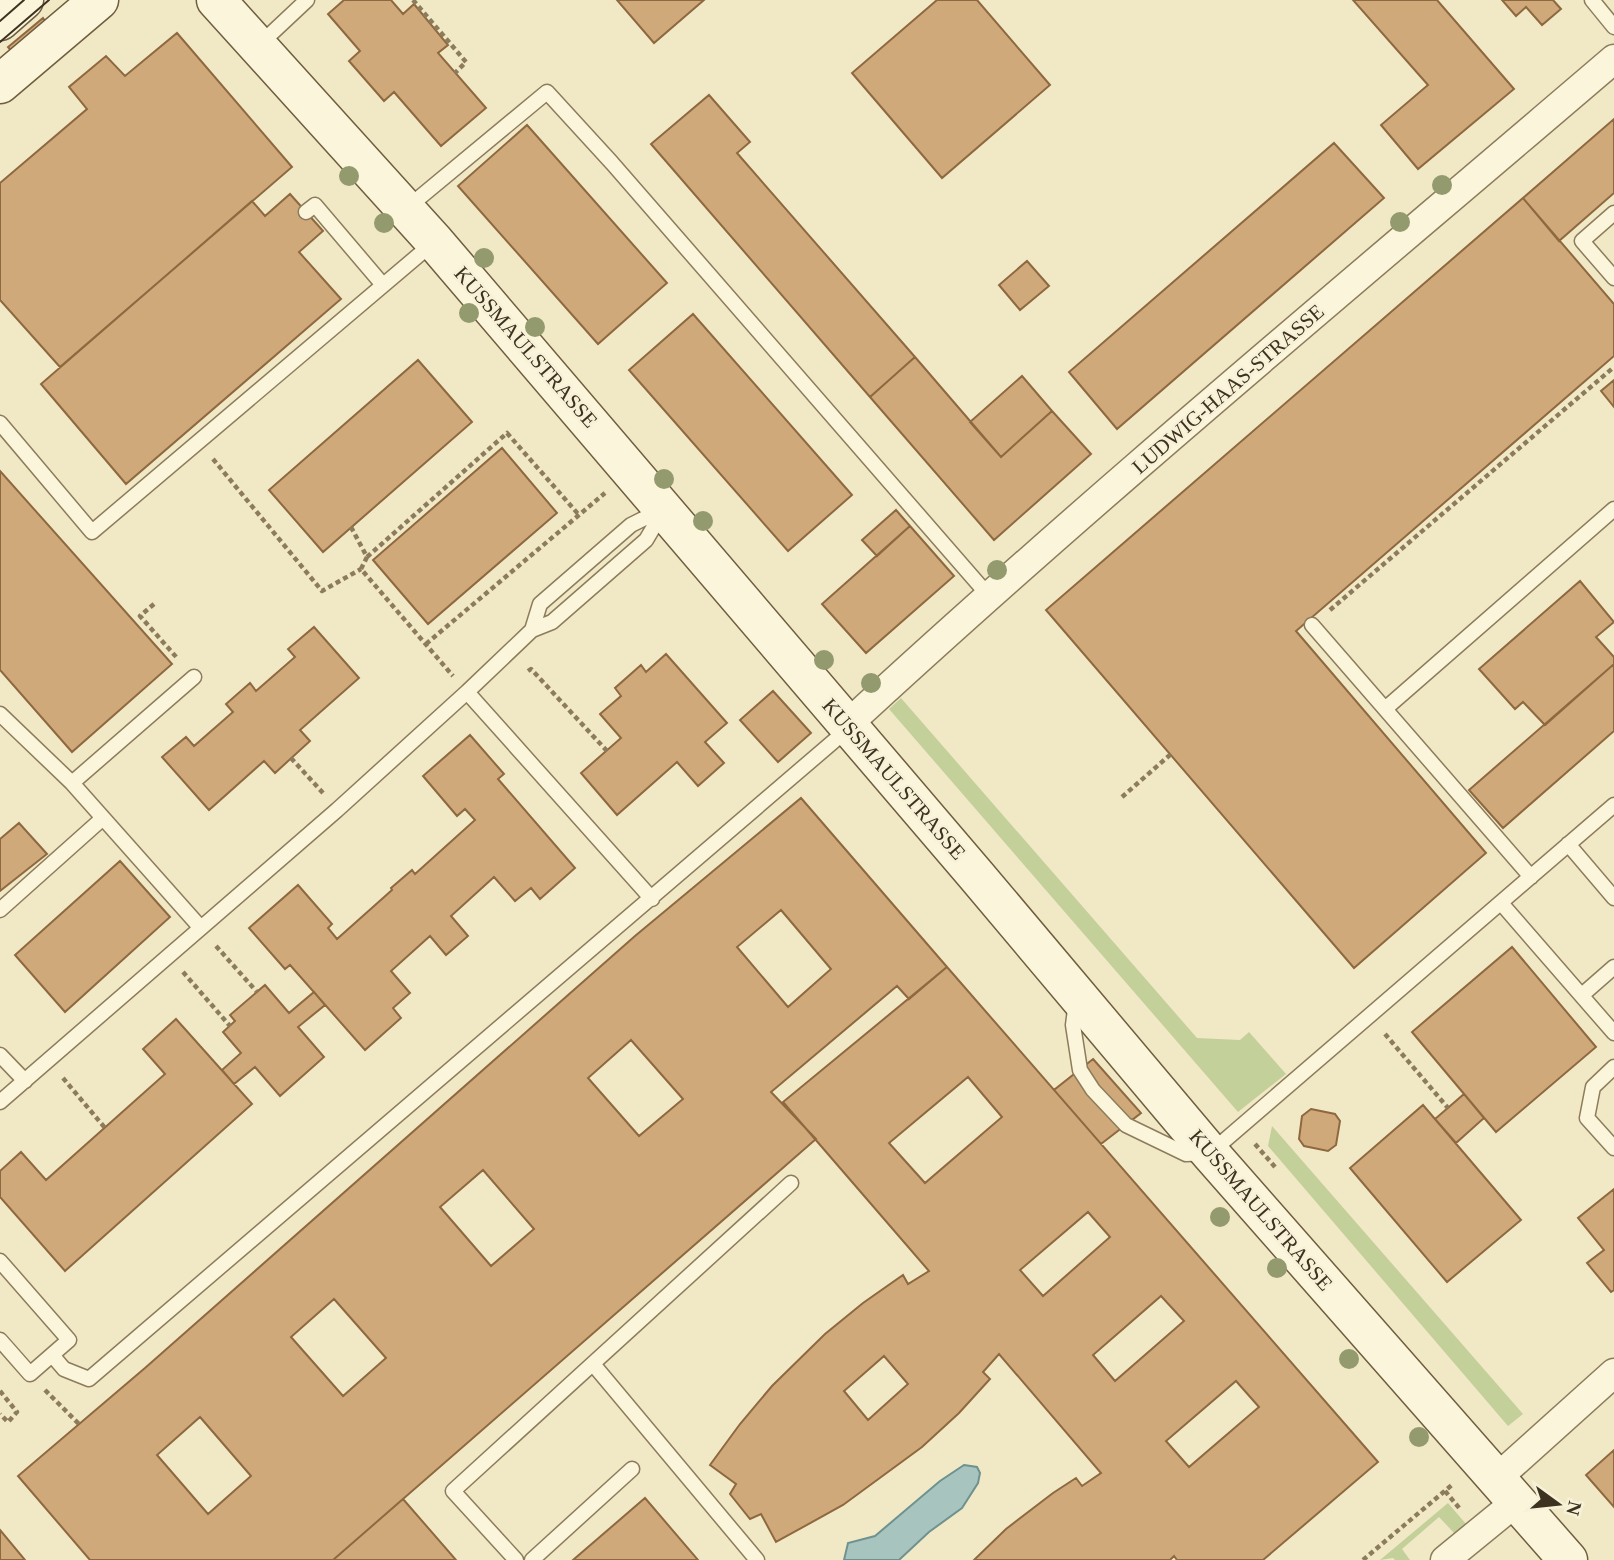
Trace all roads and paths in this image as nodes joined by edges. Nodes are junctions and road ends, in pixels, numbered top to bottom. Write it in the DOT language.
graph roads {
  1 [pos="24,0"];
  2 [pos="99,0"];
  3 [pos="216,0"];
  4 [pos="307,0"];
  5 [pos="413,0"];
  6 [pos="1592,0"];
  7 [pos="0,21"];
  8 [pos="1614,27"];
  9 [pos="257,47"];
  10 [pos="1614,59"];
  11 [pos="455,73"];
  12 [pos="0,84"];
  13 [pos="406,209"];
  14 [pos="306,212"];
  15 [pos="1614,213"];
  16 [pos="435,242"];
  17 [pos="1614,278"];
  18 [pos="383,285"];
  19 [pos="1614,368"];
  20 [pos="0,423"];
  21 [pos="198,442"];
  22 [pos="632,471"];
  23 [pos="664,509"];
  24 [pos="1614,509"];
  25 [pos="579,515"];
  26 [pos="351,527"];
  27 [pos="367,557"];
  28 [pos="361,569"];
  29 [pos="988,595"];
  30 [pos="154,604"];
  31 [pos="1312,625"];
  32 [pos="532,630"];
  33 [pos="426,644"];
  34 [pos="194,677"];
  35 [pos="467,692"];
  36 [pos="484,709"];
  37 [pos="1385,709"];
  38 [pos="0,713"];
  39 [pos="848,726"];
  40 [pos="607,751"];
  41 [pos="1171,754"];
  42 [pos="291,758"];
  43 [pos="72,783"];
  44 [pos="1122,797"];
  45 [pos="1614,805"];
  46 [pos="337,810"];
  47 [pos="103,818"];
  48 [pos="1568,844"];
  49 [pos="1531,877"];
  50 [pos="1614,898"];
  51 [pos="652,899"];
  52 [pos="1501,903"];
  53 [pos="0,910"];
  54 [pos="200,927"];
  55 [pos="168,955"];
  56 [pos="1614,967"];
  57 [pos="257,992"];
  58 [pos="1582,995"];
  59 [pos="1369,1016"];
  60 [pos="230,1026"];
  61 [pos="1614,1033"];
  62 [pos="0,1055"];
  63 [pos="49,1061"];
  64 [pos="1614,1067"];
  65 [pos="25,1081"];
  66 [pos="0,1102"];
  67 [pos="1448,1108"];
  68 [pos="105,1128"];
  69 [pos="1614,1148"];
  70 [pos="1210,1153"];
  71 [pos="791,1183"];
  72 [pos="0,1261"];
  73 [pos="0,1340"];
  74 [pos="52,1355"];
  75 [pos="593,1364"];
  76 [pos="1614,1373"];
  77 [pos="30,1374"];
  78 [pos="0,1391"];
  79 [pos="0,1414"];
  80 [pos="79,1424"];
  81 [pos="632,1469"];
  82 [pos="1498,1481"];
  83 [pos="516,1560"];
  84 [pos="532,1560"];
  85 [pos="757,1560"];
  86 [pos="1363,1560"];
  87 [pos="1445,1560"];
  88 [pos="1568,1560"];
  1 -- 7 [label="street"];
  2 -- 12 [label="street"];
  3 -- 9 [label="street, KUSSMAULSTRASSE"];
  4 -- 9 [label="lane"];
  5 -- 11 [label="path"];
  6 -- 8 [label="lane"];
  9 -- 13 [label="street, KUSSMAULSTRASSE"];
  10 -- 29 [label="street, LUDWIG-HAAS-STRASSE"];
  13 -- 16 [label="street, KUSSMAULSTRASSE"];
  13 -- 29 [label="lane"];
  14 -- 18 [label="lane"];
  15 -- 17 [label="lane"];
  16 -- 18 [label="lane"];
  16 -- 22 [label="street, KUSSMAULSTRASSE"];
  18 -- 21 [label="lane"];
  19 -- 31 [label="path"];
  20 -- 21 [label="lane"];
  21 -- 28 [label="path"];
  22 -- 23 [label="street, KUSSMAULSTRASSE"];
  22 -- 25 [label="path"];
  23 -- 32 [label="lane"];
  23 -- 32 [label="lane"];
  23 -- 39 [label="street, KUSSMAULSTRASSE"];
  24 -- 37 [label="lane"];
  25 -- 27 [label="path"];
  25 -- 33 [label="path"];
  26 -- 27 [label="path"];
  27 -- 28 [label="path"];
  28 -- 33 [label="path"];
  29 -- 39 [label="street, LUDWIG-HAAS-STRASSE"];
  30 -- 34 [label="path"];
  31 -- 37 [label="lane"];
  32 -- 35 [label="lane"];
  33 -- 35 [label="path"];
  34 -- 43 [label="lane"];
  35 -- 36 [label="lane"];
  35 -- 46 [label="lane"];
  36 -- 40 [label="path"];
  36 -- 51 [label="lane"];
  37 -- 49 [label="lane"];
  38 -- 43 [label="lane"];
  39 -- 51 [label="lane"];
  39 -- 70 [label="street, KUSSMAULSTRASSE"];
  41 -- 44 [label="path"];
  42 -- 46 [label="path"];
  43 -- 47 [label="lane"];
  45 -- 48 [label="lane"];
  46 -- 54 [label="lane"];
  47 -- 53 [label="lane"];
  47 -- 54 [label="lane"];
  48 -- 49 [label="lane"];
  48 -- 50 [label="lane"];
  49 -- 52 [label="lane"];
  51 -- 74 [label="lane"];
  52 -- 58 [label="lane"];
  52 -- 59 [label="lane"];
  54 -- 55 [label="lane"];
  54 -- 57 [label="path"];
  55 -- 60 [label="path"];
  55 -- 63 [label="lane"];
  56 -- 58 [label="lane"];
  58 -- 61 [label="lane"];
  59 -- 67 [label="path"];
  59 -- 70 [label="lane"];
  62 -- 65 [label="lane"];
  63 -- 65 [label="lane"];
  63 -- 68 [label="path"];
  64 -- 69 [label="lane"];
  65 -- 66 [label="lane"];
  70 -- 82 [label="street, KUSSMAULSTRASSE"];
  71 -- 75 [label="lane"];
  72 -- 74 [label="lane"];
  73 -- 77 [label="lane"];
  74 -- 77 [label="lane"];
  75 -- 83 [label="lane"];
  75 -- 85 [label="lane"];
  76 -- 82 [label="street"];
  77 -- 80 [label="path"];
  78 -- 79 [label="path"];
  81 -- 84 [label="lane"];
  82 -- 86 [label="path"];
  82 -- 87 [label="street"];
  82 -- 88 [label="street, KUSSMAULSTRASSE"];
}
